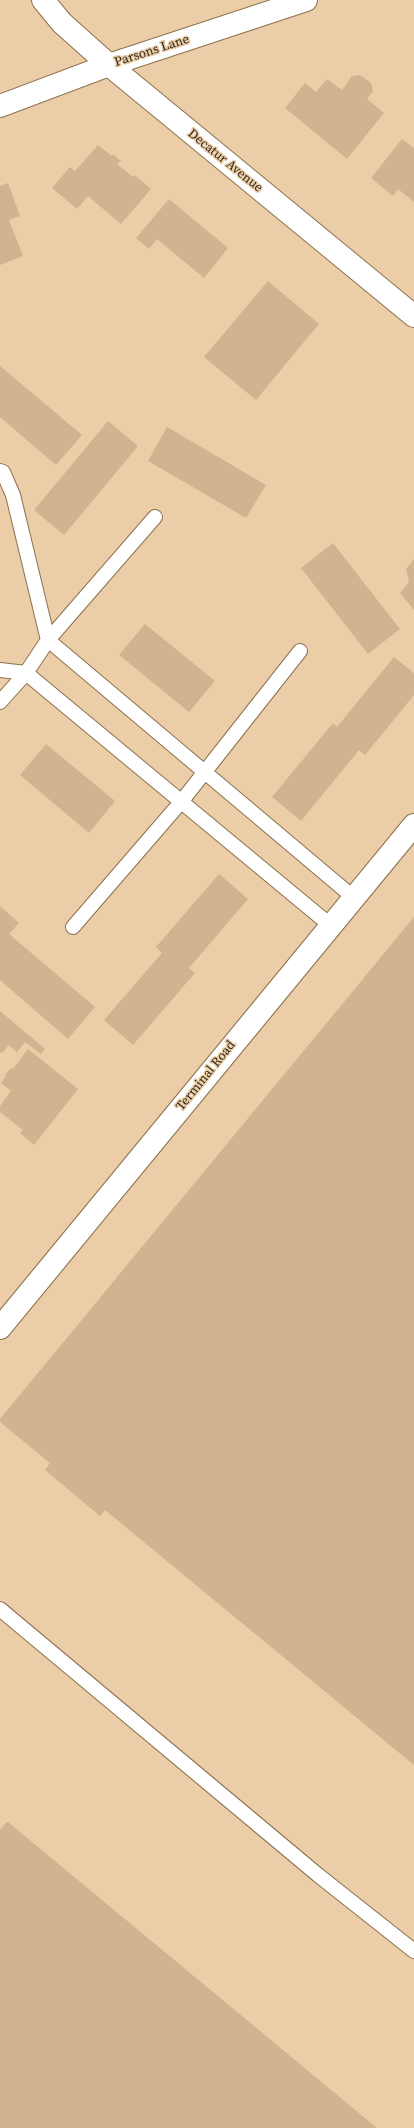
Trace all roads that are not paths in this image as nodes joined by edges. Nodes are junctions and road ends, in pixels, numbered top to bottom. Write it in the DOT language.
graph roads {
  1 [pos="43,0"];
  2 [pos="306,0"];
  3 [pos="108,65"];
  4 [pos="0,106"];
  5 [pos="414,316"];
  6 [pos="0,471"];
  7 [pos="155,517"];
  8 [pos="48,640"];
  9 [pos="300,651"];
  10 [pos="0,670"];
  11 [pos="26,673"];
  12 [pos="0,702"];
  13 [pos="205,773"];
  14 [pos="182,802"];
  15 [pos="414,825"];
  16 [pos="353,897"];
  17 [pos="330,925"];
  18 [pos="73,926"];
  19 [pos="0,1328"];
  20 [pos="1,1612"];
  21 [pos="414,1951"];
  1 -- 3 [label="street, Decatur Avenue"];
  2 -- 3 [label="street, Parsons Lane"];
  3 -- 4 [label="street, Parsons Lane"];
  3 -- 5 [label="street, Decatur Avenue"];
  6 -- 8 [label="lane"];
  7 -- 8 [label="lane"];
  8 -- 11 [label="lane"];
  8 -- 13 [label="lane"];
  9 -- 13 [label="lane"];
  10 -- 11 [label="lane"];
  11 -- 12 [label="lane"];
  11 -- 14 [label="lane"];
  13 -- 14 [label="lane"];
  13 -- 16 [label="lane"];
  14 -- 17 [label="lane"];
  14 -- 18 [label="lane"];
  15 -- 16 [label="street, Terminal Road"];
  16 -- 17 [label="street, Terminal Road"];
  17 -- 19 [label="street, Terminal Road"];
  20 -- 21 [label="lane"];
}
